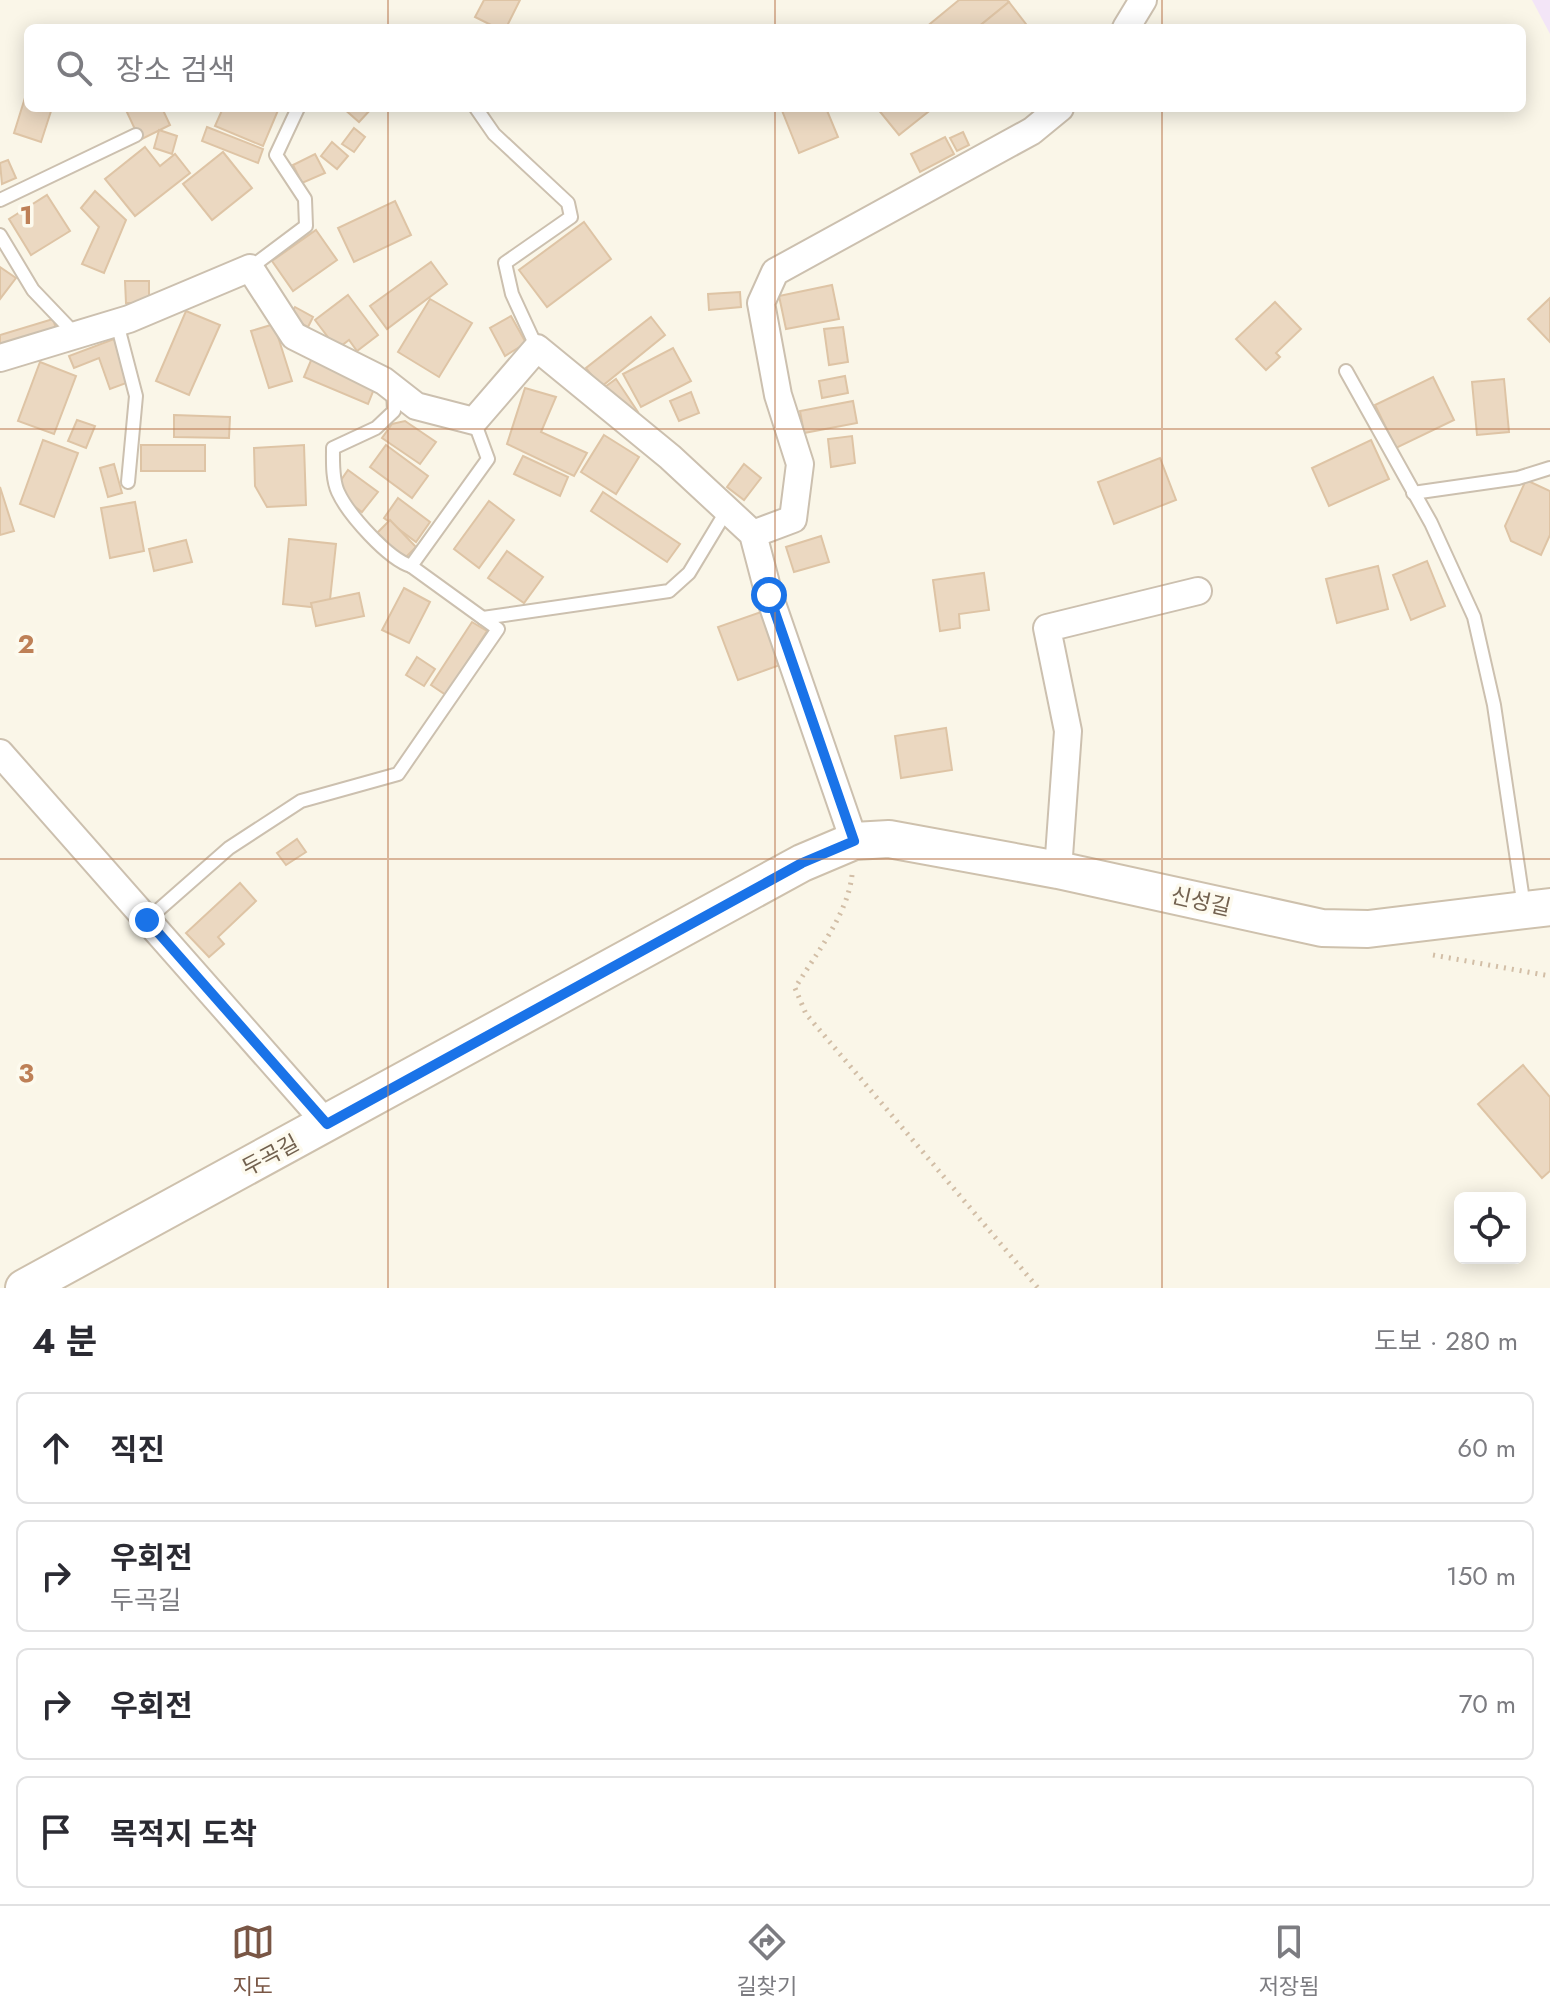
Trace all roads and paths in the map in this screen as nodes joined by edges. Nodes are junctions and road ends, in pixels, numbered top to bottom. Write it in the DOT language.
graph roads {
  1 [pos="1143,0"];
  2 [pos="1128,24"];
  3 [pos="296,112"];
  4 [pos="479,112"];
  5 [pos="1055,112"];
  6 [pos="136,135"];
  7 [pos="0,200"];
  8 [pos="0,235"];
  9 [pos="250,268"];
  10 [pos="117,323"];
  11 [pos="76,335"];
  12 [pos="537,348"];
  13 [pos="0,358"];
  14 [pos="1346,371"];
  15 [pos="392,388"];
  16 [pos="474,421"];
  17 [pos="1550,468"];
  18 [pos="128,482"];
  19 [pos="1413,493"];
  20 [pos="727,510"];
  21 [pos="753,534"];
  22 [pos="411,566"];
  23 [pos="1198,591"];
  24 [pos="483,618"];
  25 [pos="0,753"];
  26 [pos="854,841"];
  27 [pos="1058,870"];
  28 [pos="1537,908"];
  29 [pos="147,920"];
  30 [pos="1426,954"];
  31 [pos="1550,976"];
  32 [pos="327,1124"];
  33 [pos="24,1288"];
  34 [pos="1038,1288"];
  1 -- 2 [label="street"];
  3 -- 9 [label="lane"];
  4 -- 12 [label="lane"];
  5 -- 21 [label="street"];
  6 -- 7 [label="lane"];
  8 -- 11 [label="lane"];
  9 -- 10 [label="street"];
  9 -- 15 [label="street"];
  10 -- 11 [label="street"];
  10 -- 18 [label="lane"];
  11 -- 13 [label="street"];
  12 -- 16 [label="street"];
  12 -- 20 [label="street"];
  14 -- 19 [label="lane"];
  15 -- 16 [label="street"];
  15 -- 22 [label="lane"];
  16 -- 22 [label="lane"];
  17 -- 19 [label="lane"];
  19 -- 28 [label="lane"];
  20 -- 21 [label="street"];
  20 -- 24 [label="lane"];
  21 -- 26 [label="street"];
  22 -- 24 [label="lane"];
  23 -- 27 [label="street"];
  24 -- 29 [label="lane"];
  25 -- 29 [label="street"];
  26 -- 27 [label="street, 신성길"];
  26 -- 32 [label="street, 두곡길"];
  26 -- 34 [label="path"];
  27 -- 28 [label="street, 신성길"];
  29 -- 32 [label="street"];
  30 -- 31 [label="path"];
  32 -- 33 [label="street, 두곡길"];
}
